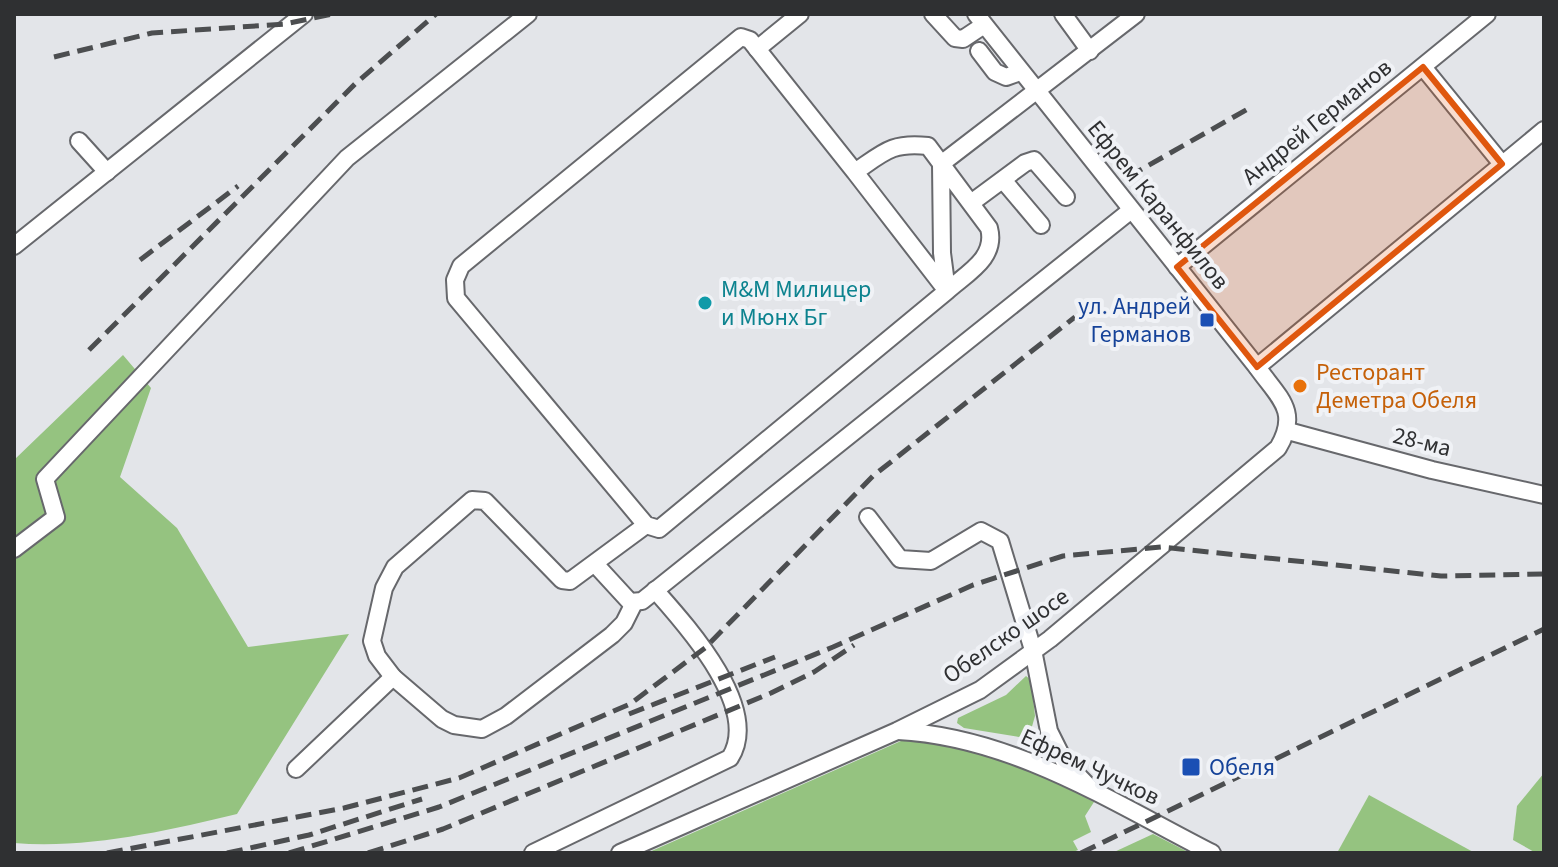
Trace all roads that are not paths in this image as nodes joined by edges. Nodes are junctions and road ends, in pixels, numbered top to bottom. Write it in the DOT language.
graph roads {
  1 [pos="304,14"];
  2 [pos="528,14"];
  3 [pos="800,14"];
  4 [pos="933,14"];
  5 [pos="1063,14"];
  6 [pos="1136,14"];
  7 [pos="1487,14"];
  8 [pos="980,19"];
  9 [pos="282,20"];
  10 [pos="757,49"];
  11 [pos="979,51"];
  12 [pos="1090,51"];
  13 [pos="1423,67"];
  14 [pos="1020,72"];
  15 [pos="1036,93"];
  16 [pos="1544,130"];
  17 [pos="79,141"];
  18 [pos="941,164"];
  19 [pos="1502,164"];
  20 [pos="107,172"];
  21 [pos="855,172"];
  22 [pos="1003,180"];
  23 [pos="1066,197"];
  24 [pos="971,203"];
  25 [pos="1130,211"];
  26 [pos="1041,225"];
  27 [pos="14,246"];
  28 [pos="1177,267"];
  29 [pos="947,291"];
  30 [pos="1257,367"];
  31 [pos="1288,431"];
  32 [pos="1544,495"];
  33 [pos="868,517"];
  34 [pos="646,525"];
  35 [pos="14,549"];
  36 [pos="596,565"];
  37 [pos="655,590"];
  38 [pos="634,603"];
  39 [pos="1033,650"];
  40 [pos="393,677"];
  41 [pos="897,731"];
  42 [pos="296,769"];
  43 [pos="1091,789"];
  44 [pos="533,853"];
  45 [pos="620,853"];
  46 [pos="1212,853"];
  1 -- 9 [label="street"];
  2 -- 35 [label="street"];
  3 -- 10 [label="street"];
  4 -- 8 [label="street"];
  5 -- 12 [label="street"];
  6 -- 12 [label="street"];
  7 -- 13 [label="street, Андрей Германов"];
  8 -- 14 [label="street, Ефрем Каранфилов"];
  9 -- 20 [label="street"];
  10 -- 21 [label="street"];
  10 -- 34 [label="street"];
  11 -- 14 [label="street"];
  12 -- 15 [label="street"];
  13 -- 19 [label="street"];
  13 -- 28 [label="street, Андрей Германов"];
  14 -- 15 [label="street, Ефрем Каранфилов"];
  15 -- 18 [label="street"];
  15 -- 25 [label="street, Ефрем Каранфилов"];
  16 -- 19 [label="street"];
  17 -- 20 [label="street"];
  18 -- 21 [label="street"];
  18 -- 24 [label="street"];
  18 -- 29 [label="street"];
  19 -- 30 [label="street"];
  20 -- 27 [label="street"];
  21 -- 29 [label="street"];
  22 -- 23 [label="street"];
  22 -- 24 [label="street"];
  22 -- 26 [label="street"];
  24 -- 29 [label="street"];
  25 -- 28 [label="street, Ефрем Каранфилов"];
  25 -- 37 [label="street"];
  28 -- 30 [label="street, Ефрем Каранфилов"];
  29 -- 34 [label="street"];
  30 -- 31 [label="street, Ефрем Каранфилов"];
  31 -- 32 [label="street, 28-ма"];
  31 -- 39 [label="street, Обелско шосе"];
  33 -- 39 [label="street"];
  34 -- 36 [label="street"];
  36 -- 38 [label="street"];
  36 -- 40 [label="street"];
  37 -- 38 [label="street"];
  37 -- 44 [label="street"];
  38 -- 40 [label="street"];
  39 -- 41 [label="street, Обелско шосе"];
  39 -- 43 [label="street"];
  40 -- 42 [label="street"];
  41 -- 43 [label="street, Ефрем Чучков"];
  41 -- 45 [label="street, Обелско шосе"];
  43 -- 46 [label="street, Ефрем Чучков"];
}
